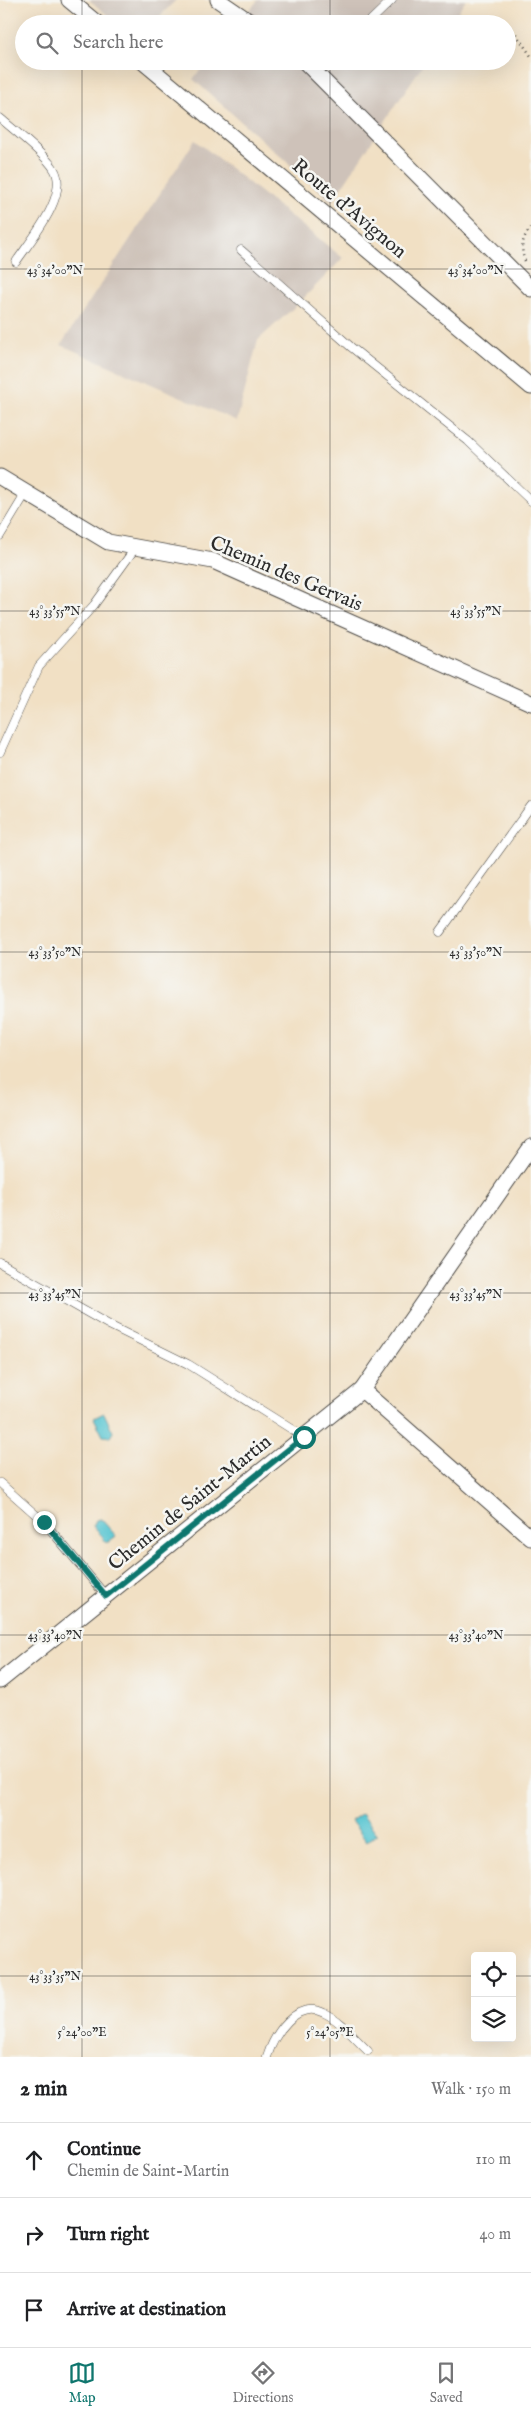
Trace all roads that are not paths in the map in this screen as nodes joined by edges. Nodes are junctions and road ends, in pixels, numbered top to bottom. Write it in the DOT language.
graph roads {
  1 [pos="69,0"];
  2 [pos="218,0"];
  3 [pos="392,0"];
  4 [pos="87,15"];
  5 [pos="240,15"];
  6 [pos="376,15"];
  7 [pos="153,70"];
  8 [pos="313,70"];
  9 [pos="319,70"];
  10 [pos="316,73"];
  11 [pos="0,118"];
  12 [pos="241,250"];
  13 [pos="16,262"];
  14 [pos="531,290"];
  15 [pos="531,387"];
  16 [pos="0,477"];
  17 [pos="26,493"];
  18 [pos="531,501"];
  19 [pos="0,536"];
  20 [pos="136,547"];
  21 [pos="531,703"];
  22 [pos="0,752"];
  23 [pos="531,806"];
  24 [pos="440,932"];
  25 [pos="531,1147"];
  26 [pos="0,1263"];
  27 [pos="362,1390"];
  28 [pos="304,1437"];
  29 [pos="0,1483"];
  30 [pos="531,1538"];
  31 [pos="106,1596"];
  32 [pos="0,1681"];
  33 [pos="368,2051"];
  34 [pos="267,2057"];
  1 -- 4 [label="street"];
  2 -- 5 [label="street"];
  3 -- 6 [label="lane"];
  7 -- 15 [label="street, Route d'Avignon"];
  8 -- 10 [label="street"];
  9 -- 10 [label="lane"];
  10 -- 14 [label="street"];
  11 -- 13 [label="lane"];
  12 -- 18 [label="lane"];
  16 -- 17 [label="street, Chemin des Gervais"];
  17 -- 19 [label="lane"];
  17 -- 20 [label="street, Chemin des Gervais"];
  20 -- 21 [label="street, Chemin des Gervais"];
  20 -- 22 [label="lane"];
  23 -- 24 [label="lane"];
  25 -- 27 [label="street, Chemin de Saint-Martin"];
  26 -- 28 [label="lane"];
  27 -- 28 [label="street, Chemin de Saint-Martin"];
  27 -- 30 [label="street"];
  28 -- 31 [label="street, Chemin de Saint-Martin"];
  29 -- 31 [label="lane"];
  31 -- 32 [label="street, Chemin de Saint-Martin"];
  33 -- 34 [label="lane"];
}
